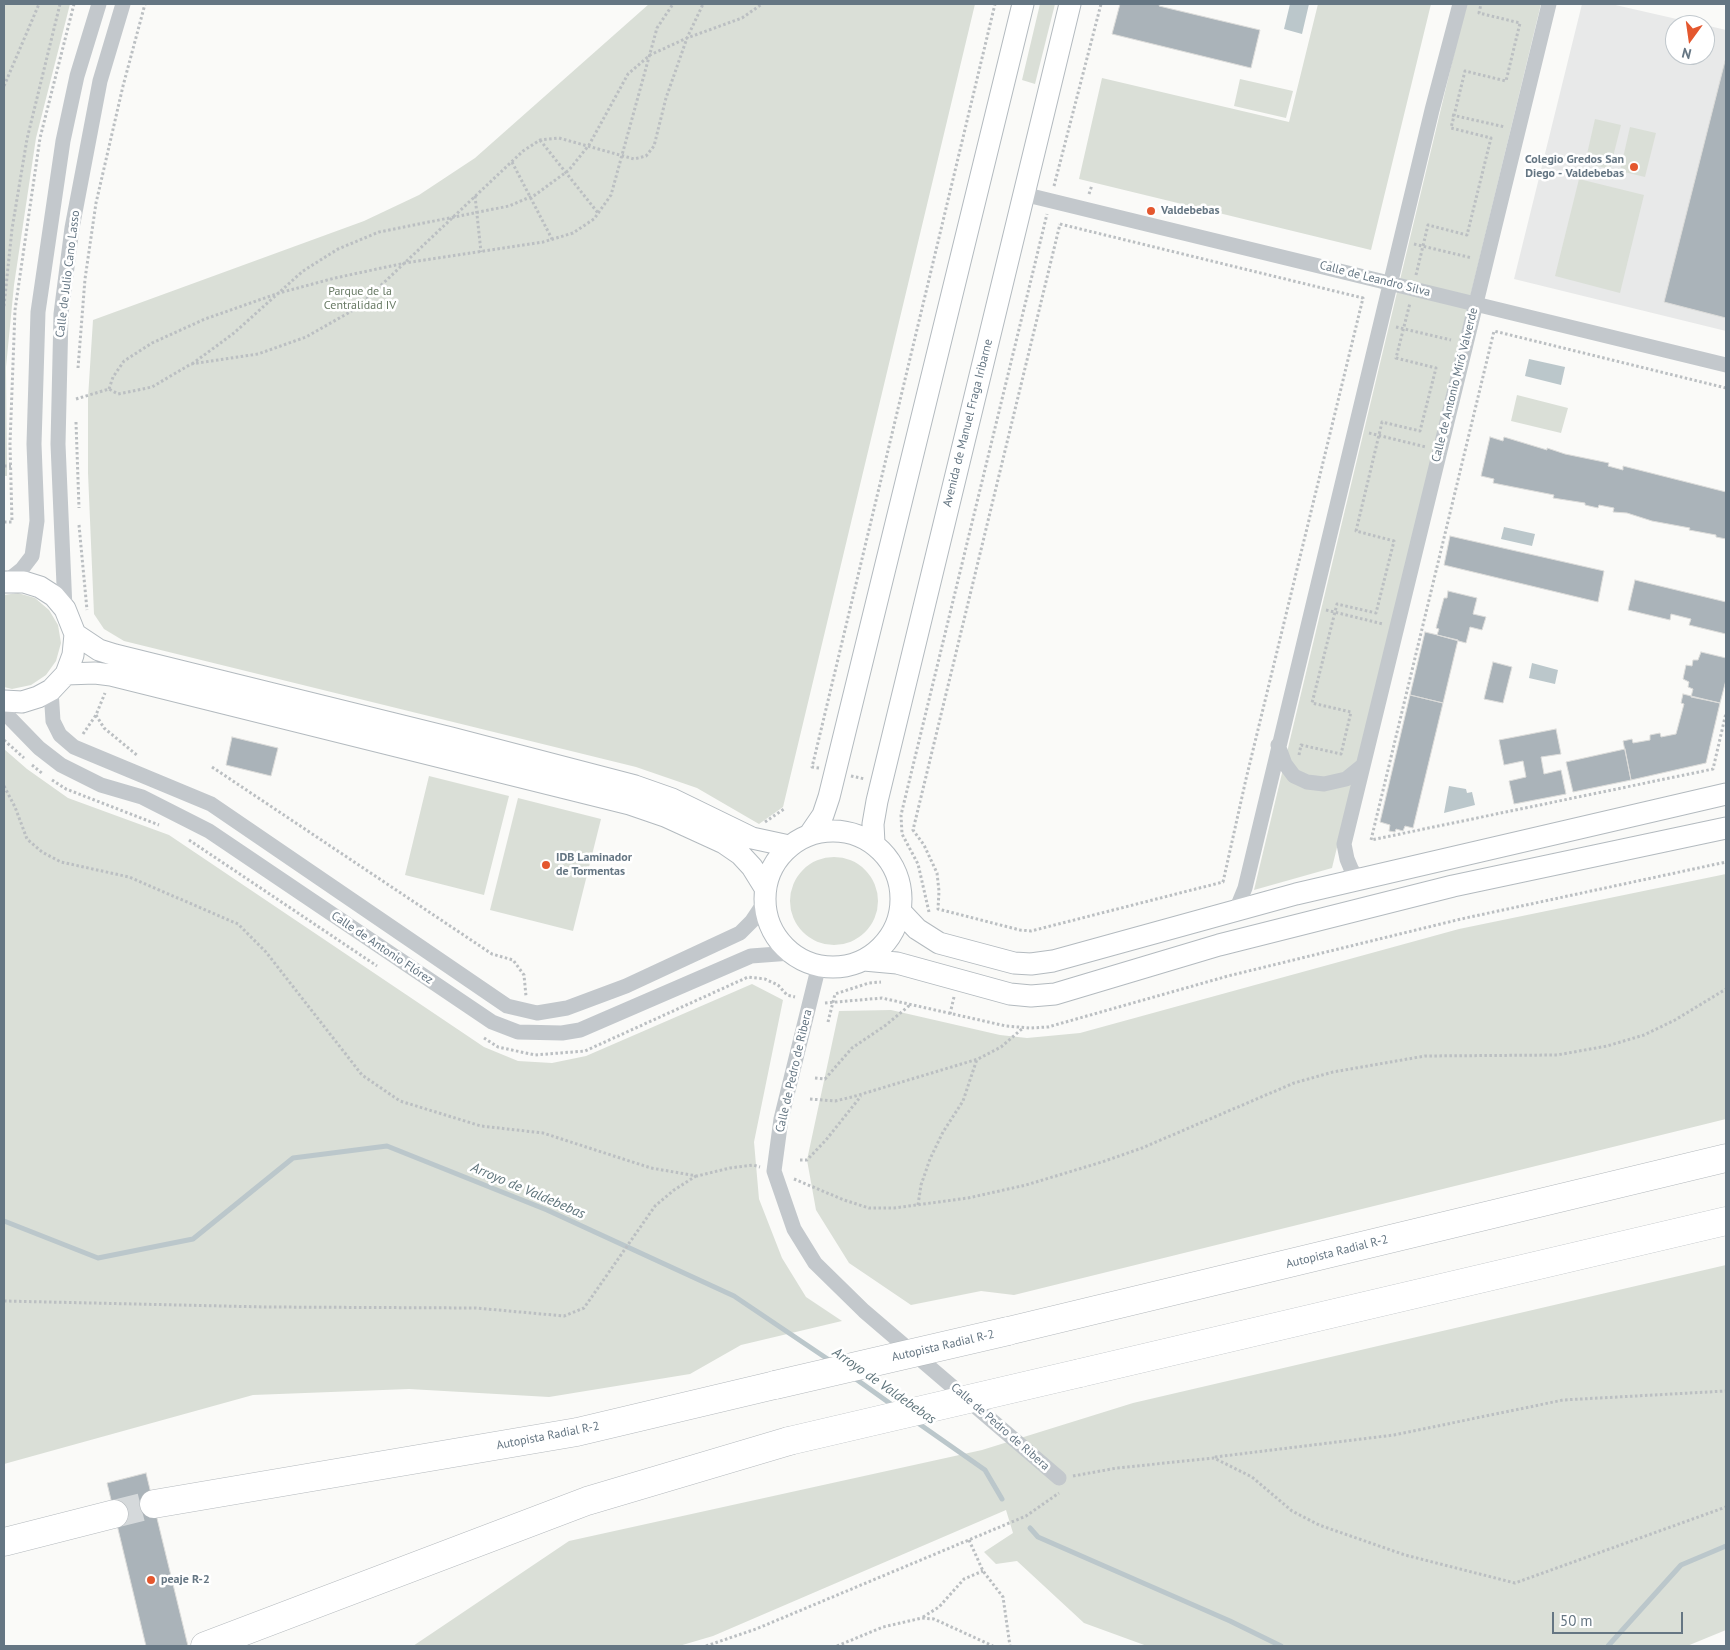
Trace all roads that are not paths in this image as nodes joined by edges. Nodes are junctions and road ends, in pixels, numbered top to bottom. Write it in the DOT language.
graph roads {
  1 [pos="99,4"];
  2 [pos="123,4"];
  3 [pos="1023,4"];
  4 [pos="1070,4"];
  5 [pos="1460,4"];
  6 [pos="1549,4"];
  7 [pos="1023,194"];
  8 [pos="1390,283"];
  9 [pos="1475,304"];
  10 [pos="1726,365"];
  11 [pos="5,582"];
  12 [pos="65,609"];
  13 [pos="74,634"];
  14 [pos="66,674"];
  15 [pos="51,690"];
  16 [pos="4,701"];
  17 [pos="4,712"];
  18 [pos="1278,745"];
  19 [pos="1362,766"];
  20 [pos="1726,794"];
  21 [pos="1726,828"];
  22 [pos="810,834"];
  23 [pos="874,844"];
  24 [pos="788,846"];
  25 [pos="1361,878"];
  26 [pos="765,896"];
  27 [pos="1236,910"];
  28 [pos="900,911"];
  29 [pos="791,953"];
  30 [pos="864,960"];
  31 [pos="819,965"];
  32 [pos="1726,1158"];
  33 [pos="1726,1221"];
  34 [pos="1060,1478"];
  35 [pos="154,1504"];
  36 [pos="114,1514"];
  37 [pos="4,1542"];
  38 [pos="205,1646"];
  1 -- 11 [label="street, Calle de Julio Cano Lasso"];
  2 -- 12 [label="street, Calle de Julio Cano Lasso"];
  3 -- 22 [label="street"];
  4 -- 7 [label="street, Avenida de Manuel Fraga Iribarne"];
  5 -- 8 [label="street"];
  6 -- 9 [label="street, Calle de Antonio Miró Valverde"];
  7 -- 8 [label="street, Calle de Leandro Silva"];
  7 -- 23 [label="street, Avenida de Manuel Fraga Iribarne"];
  8 -- 9 [label="street, Calle de Leandro Silva"];
  8 -- 18 [label="street"];
  9 -- 10 [label="street, Calle de Leandro Silva"];
  9 -- 19 [label="street, Calle de Antonio Miró Valverde"];
  11 -- 12 [label="street"];
  12 -- 13 [label="street"];
  13 -- 14 [label="street"];
  13 -- 24 [label="street"];
  14 -- 15 [label="street"];
  14 -- 26 [label="street"];
  15 -- 16 [label="street"];
  15 -- 26 [label="street, Calle de Antonio Flórez"];
  17 -- 29 [label="street, Calle de Antonio Flórez"];
  18 -- 19 [label="street"];
  18 -- 27 [label="street"];
  19 -- 25 [label="street, Calle de Antonio Miró Valverde"];
  20 -- 25 [label="street"];
  21 -- 30 [label="street"];
  22 -- 23 [label="street"];
  22 -- 24 [label="street"];
  23 -- 28 [label="street"];
  24 -- 26 [label="street"];
  25 -- 27 [label="street"];
  26 -- 29 [label="street"];
  27 -- 28 [label="street"];
  28 -- 30 [label="street"];
  29 -- 31 [label="street"];
  30 -- 31 [label="street"];
  31 -- 34 [label="street, Calle de Pedro de Ribera"];
  32 -- 35 [label="highway, Autopista Radial R-2, bridge"];
  33 -- 38 [label="highway, bridge"];
  36 -- 37 [label="highway"];
}
